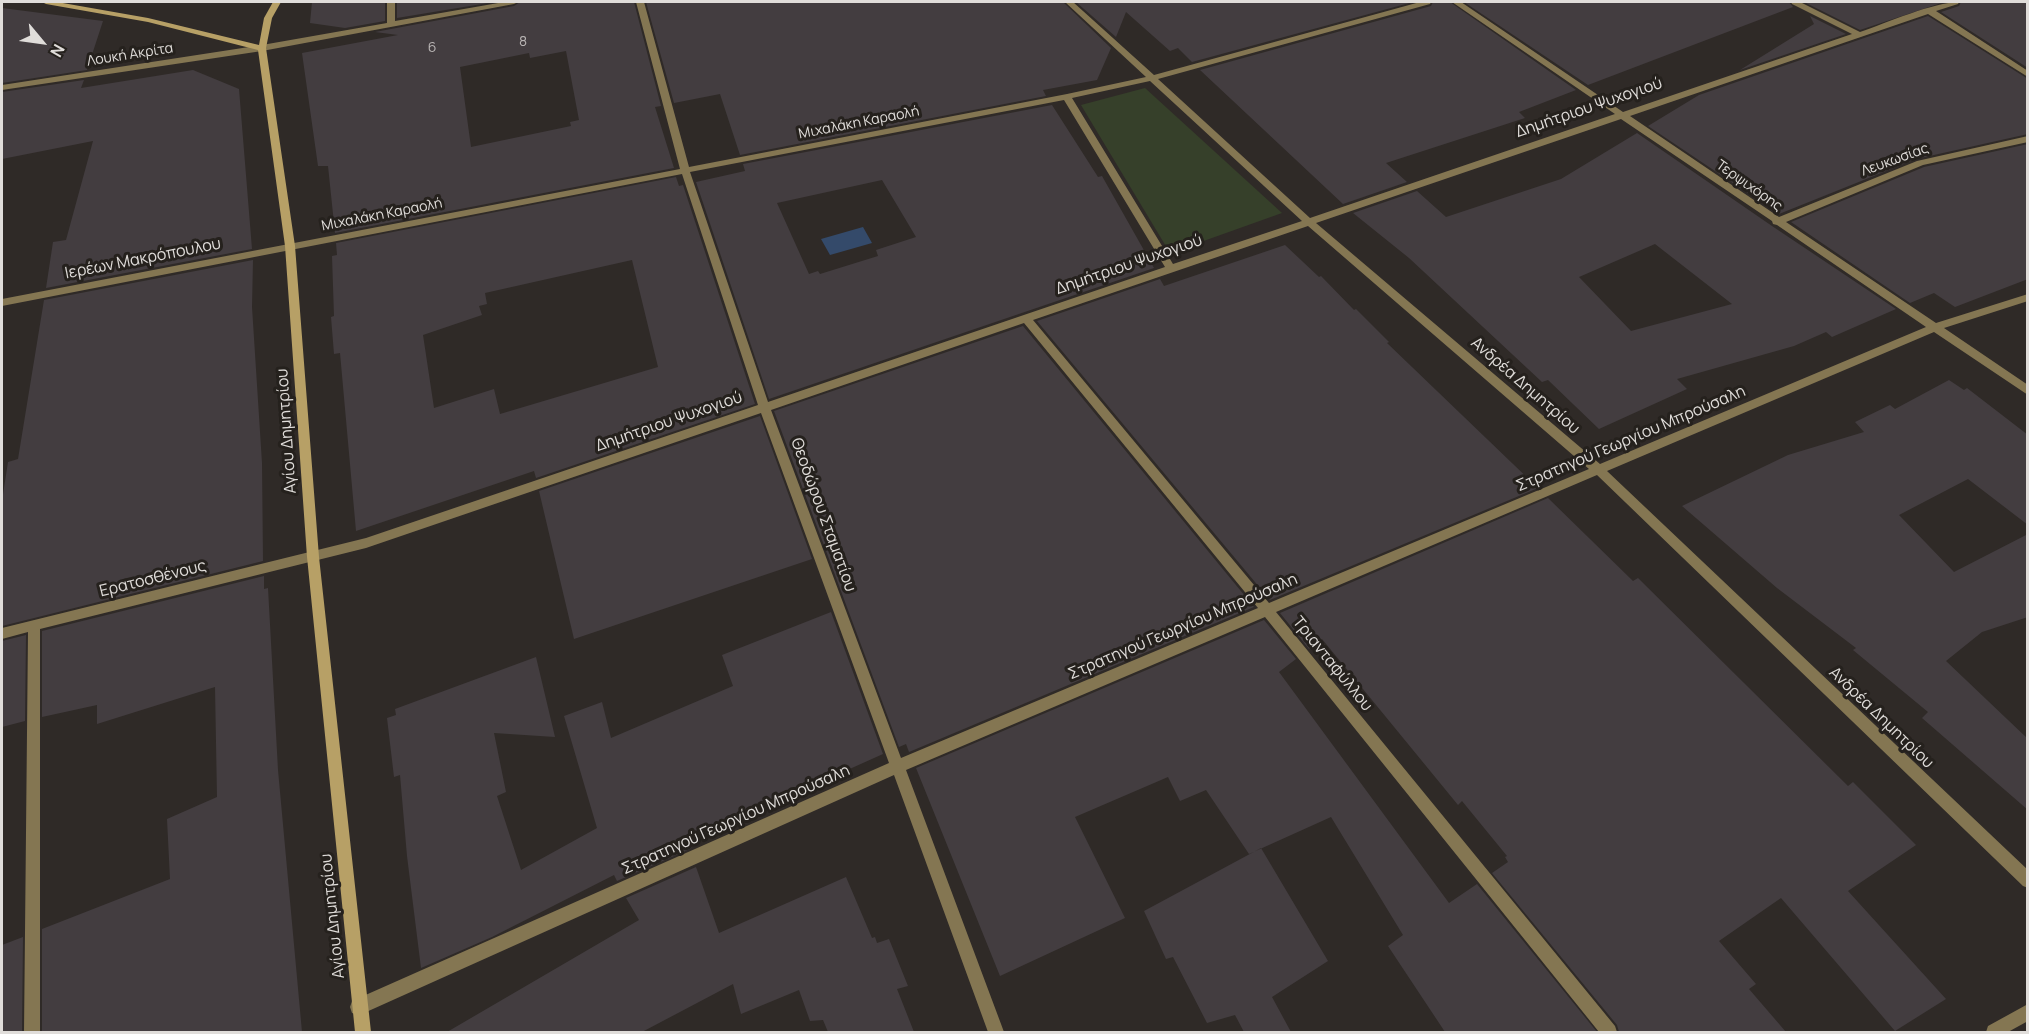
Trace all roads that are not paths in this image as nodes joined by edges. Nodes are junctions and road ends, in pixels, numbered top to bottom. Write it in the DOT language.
graph roads {
  1 [pos="46,2"];
  2 [pos="277,2"];
  3 [pos="391,2"];
  4 [pos="514,2"];
  5 [pos="640,2"];
  6 [pos="1069,2"];
  7 [pos="1427,2"];
  8 [pos="1456,2"];
  9 [pos="1795,2"];
  10 [pos="1955,2"];
  11 [pos="1928,10"];
  12 [pos="391,24"];
  13 [pos="1858,34"];
  14 [pos="262,48"];
  15 [pos="2028,75"];
  16 [pos="1152,78"];
  17 [pos="2,88"];
  18 [pos="1067,97"];
  19 [pos="1621,115"];
  20 [pos="2028,139"];
  21 [pos="684,170"];
  22 [pos="1308,221"];
  23 [pos="1776,222"];
  24 [pos="290,246"];
  25 [pos="1170,268"];
  26 [pos="2028,297"];
  27 [pos="2,302"];
  28 [pos="1026,319"];
  29 [pos="1936,327"];
  30 [pos="2028,391"];
  31 [pos="764,407"];
  32 [pos="1600,471"];
  33 [pos="313,557"];
  34 [pos="1266,609"];
  35 [pos="34,625"];
  36 [pos="2,633"];
  37 [pos="898,766"];
  38 [pos="2028,881"];
  39 [pos="358,1007"];
  40 [pos="2028,1012"];
  41 [pos="32,1032"];
  42 [pos="363,1032"];
  43 [pos="996,1032"];
  44 [pos="1609,1032"];
  45 [pos="1994,1032"];
  1 -- 14 [label="main road"];
  2 -- 14 [label="main road, Αγίου Δημητρίου"];
  3 -- 12 [label="street"];
  4 -- 12 [label="street, Λουκή Ακρίτα"];
  5 -- 21 [label="street, Θεοδώρου Σταματίου"];
  6 -- 16 [label="street, Ανδρέα Δημητρίου"];
  7 -- 16 [label="street, Μιχαλάκη Καραολή"];
  8 -- 19 [label="street, Τερψιχόρης"];
  9 -- 13 [label="street"];
  10 -- 11 [label="street, Δημήτριου Ψυχογιού"];
  11 -- 13 [label="street, Δημήτριου Ψυχογιού"];
  11 -- 15 [label="street"];
  12 -- 14 [label="street, Λουκή Ακρίτα"];
  13 -- 19 [label="street, Δημήτριου Ψυχογιού"];
  14 -- 17 [label="street, Λουκή Ακρίτα"];
  14 -- 24 [label="main road, Αγίου Δημητρίου"];
  16 -- 18 [label="street, Μιχαλάκη Καραολή"];
  16 -- 22 [label="street, Ανδρέα Δημητρίου"];
  18 -- 21 [label="street, Μιχαλάκη Καραολή"];
  18 -- 25 [label="street"];
  19 -- 22 [label="street, Δημήτριου Ψυχογιού"];
  19 -- 23 [label="street, Τερψιχόρης"];
  20 -- 23 [label="street, Λευκωσίας"];
  21 -- 24 [label="street, Μιχαλάκη Καραολή"];
  21 -- 31 [label="street, Θεοδώρου Σταματίου"];
  22 -- 25 [label="street, Δημήτριου Ψυχογιού"];
  22 -- 32 [label="street, Ανδρέα Δημητρίου"];
  23 -- 29 [label="street, Τερψιχόρης"];
  24 -- 27 [label="street, Ιερέων Μακρόπουλου"];
  24 -- 33 [label="main road, Αγίου Δημητρίου"];
  25 -- 28 [label="street, Δημήτριου Ψυχογιού"];
  26 -- 29 [label="street, Στρατηγού Γεωργίου Μπρούσαλη"];
  28 -- 31 [label="street, Δημήτριου Ψυχογιού"];
  28 -- 34 [label="street, Τριανταφύλλου"];
  29 -- 30 [label="street, Τερψιχόρης"];
  29 -- 32 [label="street, Στρατηγού Γεωργίου Μπρούσαλη"];
  31 -- 33 [label="street, Δημήτριου Ψυχογιού"];
  31 -- 37 [label="street, Θεοδώρου Σταματίου"];
  32 -- 34 [label="street, Στρατηγού Γεωργίου Μπρούσαλη"];
  32 -- 38 [label="street, Ανδρέα Δημητρίου"];
  33 -- 35 [label="street, Ερατοσθένους"];
  33 -- 39 [label="main road, Αγίου Δημητρίου"];
  34 -- 37 [label="street, Στρατηγού Γεωργίου Μπρούσαλη"];
  34 -- 44 [label="street, Τριανταφύλλου"];
  35 -- 36 [label="street, Ερατοσθένους"];
  35 -- 41 [label="street"];
  37 -- 39 [label="street, Στρατηγού Γεωργίου Μπρούσαλη"];
  37 -- 43 [label="street, Θεοδώρου Σταματίου"];
  39 -- 42 [label="main road, Αγίου Δημητρίου"];
  40 -- 45 [label="street"];
}
